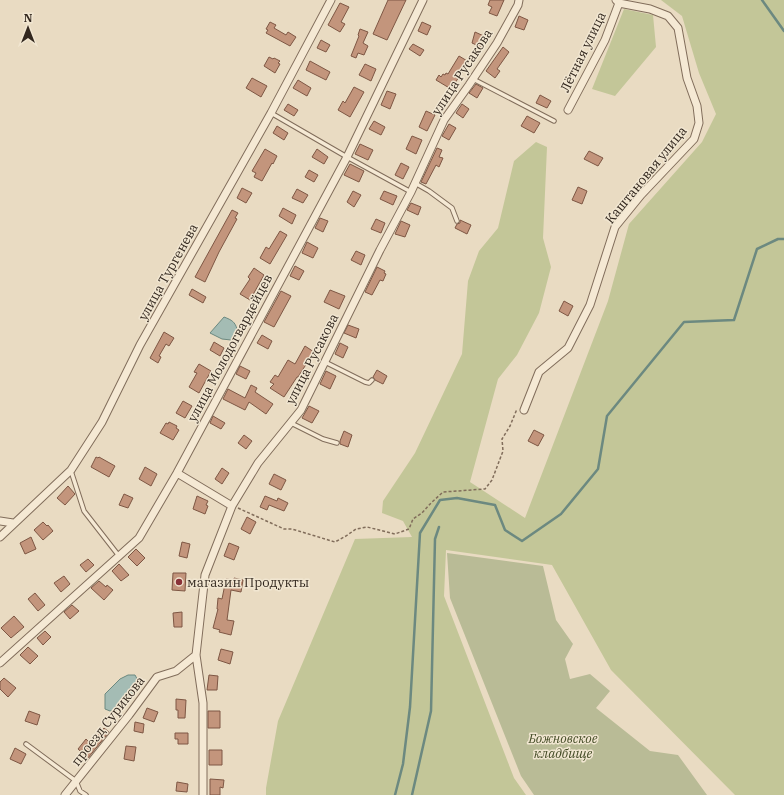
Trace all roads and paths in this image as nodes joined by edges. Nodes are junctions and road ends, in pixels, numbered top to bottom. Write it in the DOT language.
graph roads {
  1 [pos="331,0"];
  2 [pos="423,0"];
  3 [pos="519,0"];
  4 [pos="617,2"];
  5 [pos="473,79"];
  6 [pos="568,110"];
  7 [pos="271,113"];
  8 [pos="554,121"];
  9 [pos="347,157"];
  10 [pos="415,183"];
  11 [pos="411,192"];
  12 [pos="457,221"];
  13 [pos="324,362"];
  14 [pos="372,380"];
  15 [pos="524,410"];
  16 [pos="291,423"];
  17 [pos="337,443"];
  18 [pos="71,470"];
  19 [pos="176,472"];
  20 [pos="232,506"];
  21 [pos="0,521"];
  22 [pos="13,523"];
  23 [pos="0,537"];
  24 [pos="119,556"];
  25 [pos="196,655"];
  26 [pos="0,663"];
  27 [pos="26,744"];
  28 [pos="76,781"];
  29 [pos="65,795"];
  30 [pos="86,795"];
  31 [pos="203,795"];
  1 -- 7 [label="street, улица Тургенева"];
  2 -- 9 [label="street, улица Молодогвардейцев"];
  3 -- 5 [label="street, улица Русакова"];
  4 -- 6 [label="street, Лётная улица"];
  4 -- 15 [label="street, Каштановая улица"];
  5 -- 8 [label="lane"];
  5 -- 10 [label="street, улица Русакова"];
  7 -- 9 [label="lane"];
  7 -- 18 [label="street, улица Тургенева"];
  9 -- 11 [label="lane"];
  9 -- 19 [label="street, улица Молодогвардейцев"];
  10 -- 11 [label="street, улица Русакова"];
  10 -- 12 [label="lane"];
  11 -- 13 [label="street, улица Русакова"];
  13 -- 14 [label="lane"];
  13 -- 16 [label="street, улица Русакова"];
  15 -- 20 [label="path"];
  16 -- 17 [label="lane"];
  16 -- 20 [label="street, улица Русакова"];
  18 -- 22 [label="street, улица Тургенева"];
  18 -- 24 [label="lane"];
  19 -- 20 [label="street"];
  19 -- 24 [label="street, улица Молодогвардейцев"];
  20 -- 25 [label="street, улица Русакова"];
  21 -- 22 [label="street"];
  22 -- 23 [label="street, улица Тургенева"];
  24 -- 26 [label="street, улица Молодогвардейцев"];
  25 -- 28 [label="street, проезд Сурикова"];
  25 -- 31 [label="street, улица Русакова"];
  27 -- 28 [label="lane"];
  28 -- 29 [label="street, проезд Сурикова"];
  28 -- 30 [label="lane"];
}
